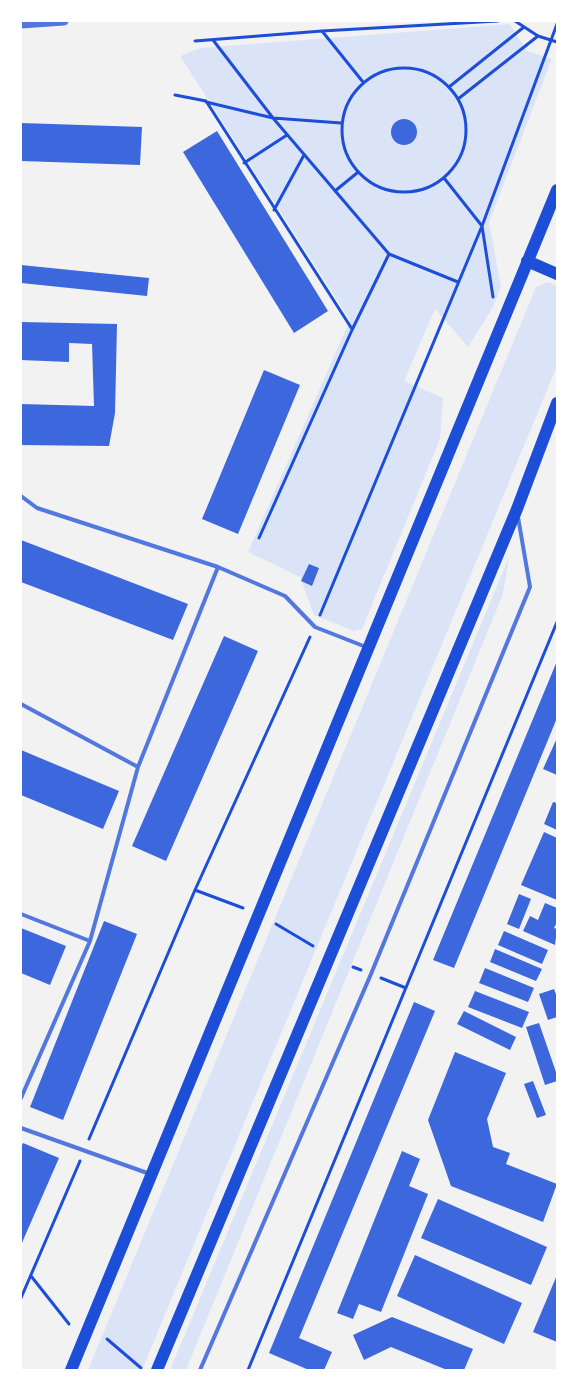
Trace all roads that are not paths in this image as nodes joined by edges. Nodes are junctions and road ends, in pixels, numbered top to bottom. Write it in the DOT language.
graph roads {
  1 [pos="64,21"];
  2 [pos="21,24"];
  3 [pos="557,190"];
  4 [pos="527,261"];
  5 [pos="557,274"];
  6 [pos="557,403"];
  7 [pos="21,496"];
  8 [pos="517,509"];
  9 [pos="218,567"];
  10 [pos="368,648"];
  11 [pos="21,704"];
  12 [pos="138,767"];
  13 [pos="21,914"];
  14 [pos="90,941"];
  15 [pos="21,1098"];
  16 [pos="21,1128"];
  17 [pos="152,1175"];
  18 [pos="71,1370"];
  19 [pos="157,1370"];
  20 [pos="200,1370"];
  1 -- 2 [label="street"];
  3 -- 4 [label="main road"];
  4 -- 5 [label="main road"];
  4 -- 10 [label="main road"];
  6 -- 8 [label="main road"];
  7 -- 9 [label="lane"];
  8 -- 19 [label="main road"];
  8 -- 20 [label="lane"];
  9 -- 10 [label="lane"];
  9 -- 12 [label="lane"];
  10 -- 17 [label="main road"];
  11 -- 12 [label="lane"];
  12 -- 14 [label="lane"];
  13 -- 14 [label="lane"];
  14 -- 15 [label="lane"];
  16 -- 17 [label="lane"];
  17 -- 18 [label="main road"];
}
